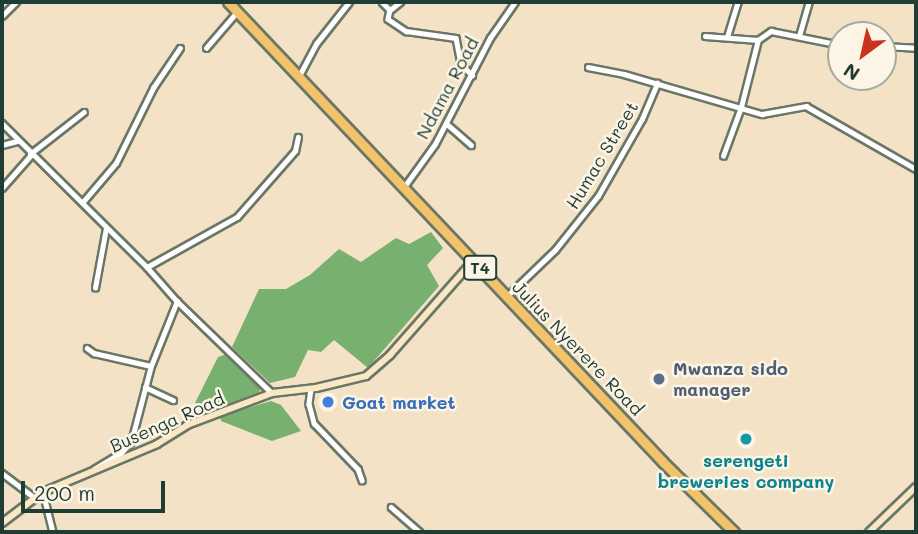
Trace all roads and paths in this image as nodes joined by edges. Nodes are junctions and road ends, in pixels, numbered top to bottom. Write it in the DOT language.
graph roads {
  1 [pos="16,2"];
  2 [pos="349,2"];
  3 [pos="382,2"];
  4 [pos="400,2"];
  5 [pos="515,2"];
  6 [pos="738,2"];
  7 [pos="809,2"];
  8 [pos="232,5"];
  9 [pos="390,10"];
  10 [pos="2,16"];
  11 [pos="705,36"];
  12 [pos="799,36"];
  13 [pos="727,37"];
  14 [pos="758,40"];
  15 [pos="827,41"];
  16 [pos="897,47"];
  17 [pos="180,48"];
  18 [pos="206,48"];
  19 [pos="916,48"];
  20 [pos="588,67"];
  21 [pos="472,75"];
  22 [pos="299,77"];
  23 [pos="657,83"];
  24 [pos="741,107"];
  25 [pos="84,112"];
  26 [pos="2,123"];
  27 [pos="447,124"];
  28 [pos="298,137"];
  29 [pos="18,141"];
  30 [pos="2,145"];
  31 [pos="471,145"];
  32 [pos="31,155"];
  33 [pos="723,156"];
  34 [pos="916,169"];
  35 [pos="2,188"];
  36 [pos="404,188"];
  37 [pos="82,203"];
  38 [pos="106,227"];
  39 [pos="473,261"];
  40 [pos="147,267"];
  41 [pos="94,288"];
  42 [pos="507,296"];
  43 [pos="177,301"];
  44 [pos="87,348"];
  45 [pos="151,366"];
  46 [pos="145,387"];
  47 [pos="311,389"];
  48 [pos="272,393"];
  49 [pos="173,400"];
  50 [pos="90,472"];
  51 [pos="2,473"];
  52 [pos="362,480"];
  53 [pos="916,487"];
  54 [pos="43,492"];
  55 [pos="34,498"];
  56 [pos="391,507"];
  57 [pos="5,516"];
  58 [pos="2,523"];
  59 [pos="53,532"];
  60 [pos="420,532"];
  61 [pos="734,532"];
  62 [pos="869,532"];
  1 -- 10 [label="street"];
  2 -- 22 [label="street"];
  3 -- 9 [label="street"];
  4 -- 9 [label="street"];
  5 -- 21 [label="street, Ndama Road"];
  6 -- 13 [label="street"];
  7 -- 12 [label="street"];
  8 -- 18 [label="street"];
  8 -- 22 [label="highway, Julius Nyerere Road / T4"];
  9 -- 21 [label="street"];
  11 -- 13 [label="street"];
  12 -- 14 [label="street"];
  12 -- 15 [label="street"];
  13 -- 14 [label="street"];
  14 -- 24 [label="street"];
  16 -- 19 [label="street"];
  17 -- 37 [label="street"];
  20 -- 23 [label="street"];
  21 -- 27 [label="street, Ndama Road"];
  22 -- 36 [label="highway, Julius Nyerere Road / T4"];
  23 -- 24 [label="street"];
  23 -- 42 [label="street, Humac Street"];
  24 -- 33 [label="street"];
  24 -- 34 [label="street"];
  25 -- 32 [label="street"];
  26 -- 29 [label="street"];
  27 -- 31 [label="street"];
  27 -- 36 [label="street, Ndama Road"];
  28 -- 40 [label="street"];
  29 -- 30 [label="street"];
  29 -- 32 [label="street"];
  32 -- 35 [label="street"];
  32 -- 37 [label="street"];
  36 -- 39 [label="highway, Julius Nyerere Road / T4"];
  37 -- 38 [label="street"];
  38 -- 40 [label="street"];
  38 -- 41 [label="street"];
  39 -- 42 [label="highway, Julius Nyerere Road / T4"];
  39 -- 47 [label="street, Busenga Road"];
  40 -- 43 [label="street"];
  42 -- 61 [label="highway, Julius Nyerere Road / T4"];
  43 -- 45 [label="street"];
  43 -- 48 [label="street"];
  44 -- 45 [label="street"];
  45 -- 46 [label="street"];
  46 -- 49 [label="street"];
  46 -- 50 [label="street"];
  47 -- 48 [label="street, Busenga Road"];
  47 -- 52 [label="street"];
  48 -- 50 [label="street, Busenga Road"];
  50 -- 54 [label="street, Busenga Road"];
  51 -- 55 [label="street"];
  53 -- 62 [label="street"];
  54 -- 55 [label="street, Busenga Road"];
  54 -- 59 [label="street"];
  55 -- 57 [label="street, Busenga Road"];
  56 -- 60 [label="street"];
  57 -- 58 [label="street, Busenga Road"];
}
